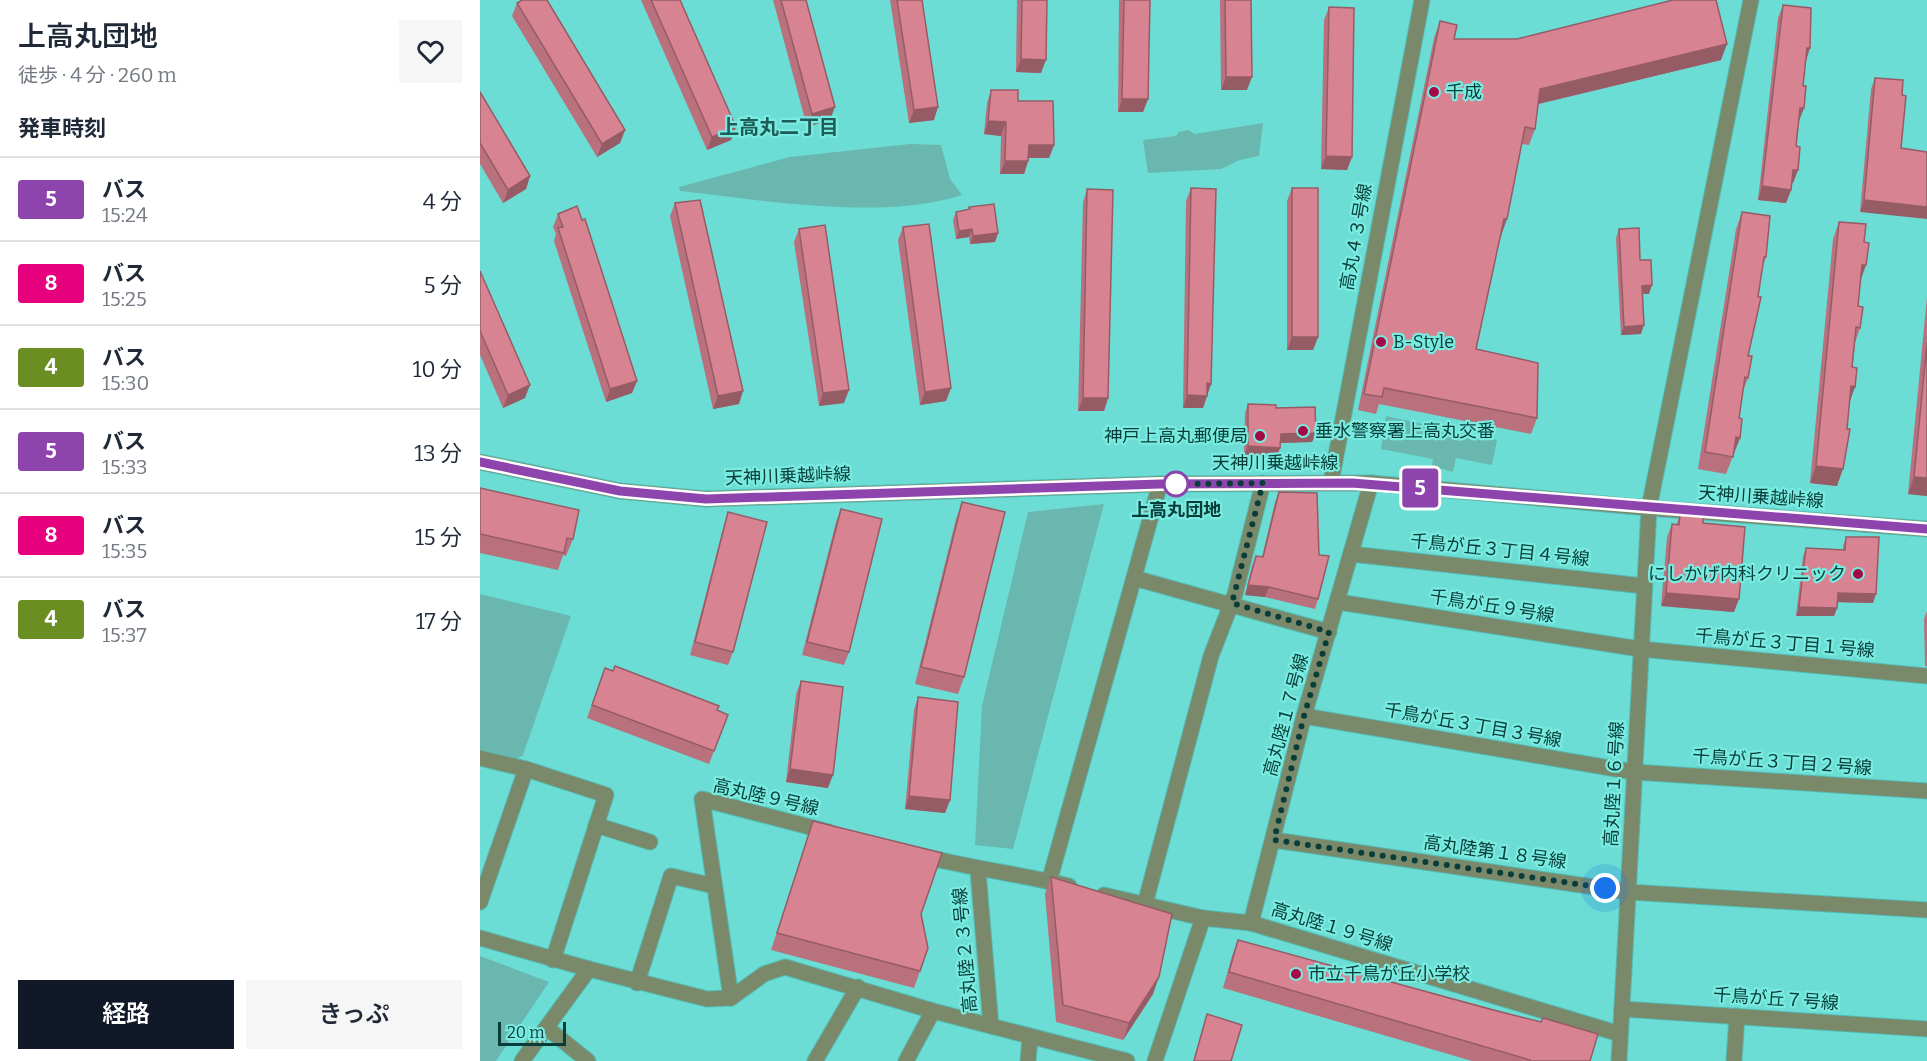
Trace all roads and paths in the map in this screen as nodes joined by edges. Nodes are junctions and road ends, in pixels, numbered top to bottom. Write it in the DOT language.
graph roads {
  1 [pos="1422,0"];
  2 [pos="1751,0"];
  3 [pos="480,462"];
  4 [pos="1331,482"];
  5 [pos="1263,483"];
  6 [pos="1371,483"];
  7 [pos="1160,484"];
  8 [pos="1649,508"];
  9 [pos="1927,529"];
  10 [pos="1352,554"];
  11 [pos="1134,578"];
  12 [pos="1644,586"];
  13 [pos="1338,602"];
  14 [pos="1232,603"];
  15 [pos="1329,632"];
  16 [pos="1640,649"];
  17 [pos="1927,676"];
  18 [pos="1304,716"];
  19 [pos="480,758"];
  20 [pos="526,769"];
  21 [pos="1634,772"];
  22 [pos="1927,791"];
  23 [pos="597,825"];
  24 [pos="840,835"];
  25 [pos="1274,840"];
  26 [pos="650,842"];
  27 [pos="909,853"];
  28 [pos="978,871"];
  29 [pos="1049,882"];
  30 [pos="714,886"];
  31 [pos="1629,892"];
  32 [pos="480,902"];
  33 [pos="1145,904"];
  34 [pos="1927,910"];
  35 [pos="1203,918"];
  36 [pos="1251,923"];
  37 [pos="480,938"];
  38 [pos="553,960"];
  39 [pos="589,969"];
  40 [pos="637,983"];
  41 [pos="858,987"];
  42 [pos="731,998"];
  43 [pos="1622,1009"];
  44 [pos="933,1011"];
  45 [pos="1737,1016"];
  46 [pos="991,1026"];
  47 [pos="547,1028"];
  48 [pos="1927,1029"];
  49 [pos="1620,1034"];
  50 [pos="1030,1037"];
  51 [pos="522,1061"];
  52 [pos="588,1061"];
  53 [pos="815,1061"];
  54 [pos="906,1061"];
  55 [pos="1028,1061"];
  56 [pos="1127,1061"];
  57 [pos="1155,1061"];
  58 [pos="1619,1061"];
  59 [pos="1734,1061"];
  1 -- 4 [label="street, 高丸４３号線"];
  2 -- 8 [label="street, 高丸陸１６号線"];
  3 -- 7 [label="street, 天神川乗越峠線"];
  4 -- 5 [label="street, 天神川乗越峠線"];
  4 -- 6 [label="street, 天神川乗越峠線"];
  5 -- 7 [label="street, 天神川乗越峠線"];
  5 -- 14 [label="street"];
  6 -- 8 [label="street, 天神川乗越峠線"];
  6 -- 10 [label="street, 高丸陸１７号線"];
  7 -- 11 [label="street"];
  8 -- 9 [label="street, 天神川乗越峠線"];
  8 -- 12 [label="street, 高丸陸１６号線"];
  10 -- 12 [label="street, 千鳥が丘３丁目４号線"];
  10 -- 13 [label="street, 高丸陸１７号線"];
  11 -- 14 [label="street"];
  11 -- 29 [label="street"];
  12 -- 16 [label="street, 高丸陸１６号線"];
  13 -- 15 [label="street, 高丸陸１７号線"];
  13 -- 16 [label="street, 千鳥が丘９号線"];
  14 -- 15 [label="street"];
  14 -- 33 [label="street"];
  15 -- 18 [label="street, 高丸陸１７号線"];
  16 -- 17 [label="street, 千鳥が丘３丁目１号線"];
  16 -- 21 [label="street, 高丸陸１６号線"];
  18 -- 21 [label="street, 千鳥が丘３丁目３号線"];
  18 -- 25 [label="street, 高丸陸１７号線"];
  19 -- 20 [label="street"];
  20 -- 23 [label="street"];
  20 -- 32 [label="street"];
  21 -- 22 [label="street, 千鳥が丘３丁目２号線"];
  21 -- 31 [label="street, 高丸陸１６号線"];
  23 -- 26 [label="street"];
  23 -- 38 [label="street"];
  24 -- 30 [label="street, 高丸陸９号線"];
  25 -- 31 [label="street, 高丸陸第１８号線"];
  25 -- 36 [label="street, 高丸陸１７号線"];
  27 -- 28 [label="street"];
  28 -- 29 [label="street"];
  28 -- 46 [label="street, 高丸陸２３号線"];
  29 -- 33 [label="street"];
  30 -- 40 [label="street"];
  30 -- 42 [label="street, 高丸陸９号線"];
  31 -- 34 [label="street, 高丸陸第１８号線"];
  31 -- 43 [label="street, 高丸陸１６号線"];
  33 -- 35 [label="street"];
  35 -- 36 [label="street, 高丸陸１９号線"];
  35 -- 57 [label="street"];
  36 -- 49 [label="street, 高丸陸１９号線"];
  37 -- 38 [label="street"];
  38 -- 39 [label="street"];
  39 -- 40 [label="street"];
  39 -- 47 [label="street"];
  40 -- 42 [label="street"];
  41 -- 42 [label="street"];
  41 -- 44 [label="street"];
  41 -- 53 [label="street"];
  43 -- 45 [label="street, 千鳥が丘７号線"];
  43 -- 49 [label="street, 高丸陸１６号線"];
  44 -- 46 [label="street"];
  44 -- 54 [label="street"];
  45 -- 48 [label="street, 千鳥が丘７号線"];
  45 -- 59 [label="street"];
  46 -- 50 [label="street"];
  47 -- 51 [label="street"];
  47 -- 52 [label="street"];
  49 -- 58 [label="street, 高丸陸１６号線"];
  50 -- 55 [label="street"];
  50 -- 56 [label="street"];
}
